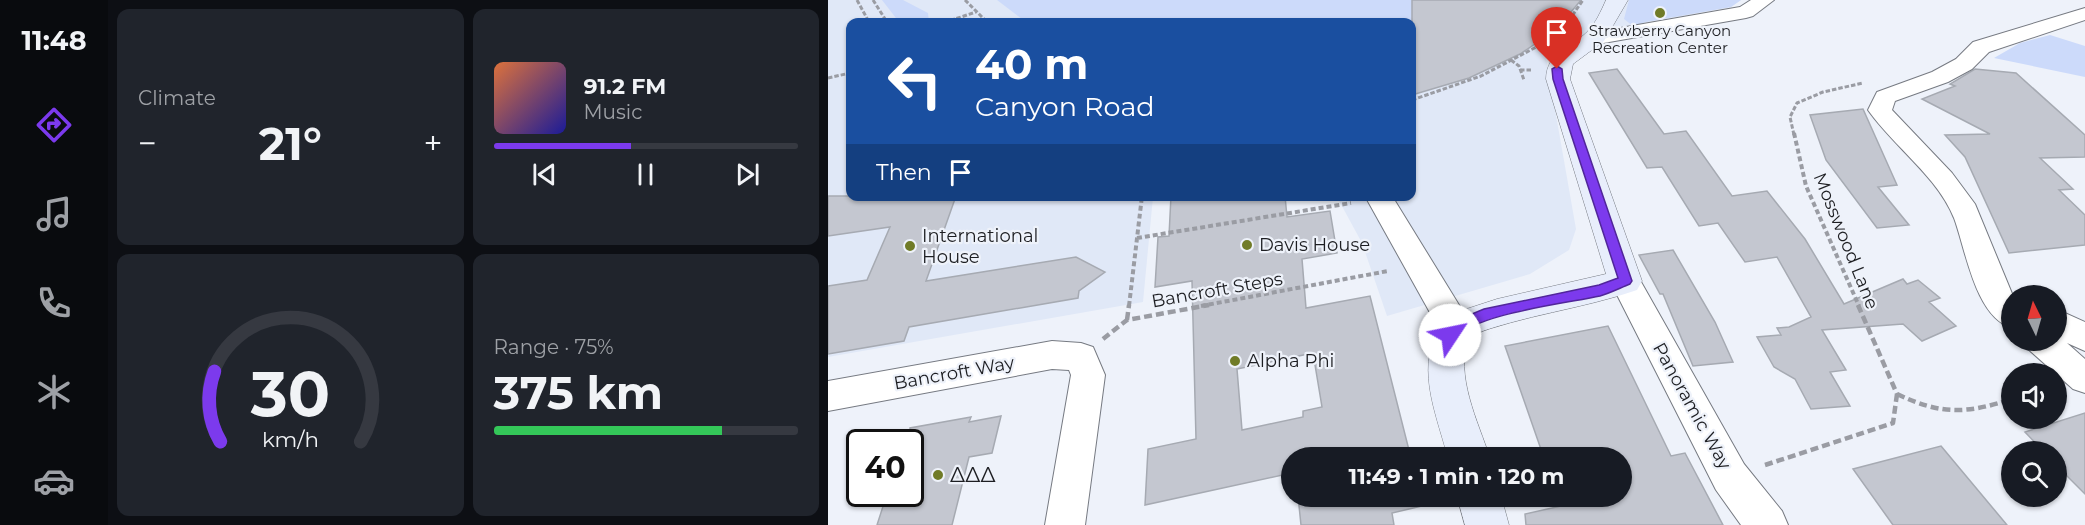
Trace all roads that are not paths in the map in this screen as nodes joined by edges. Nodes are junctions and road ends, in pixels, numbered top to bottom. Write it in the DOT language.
graph roads {
  1 [pos="1617,0"];
  2 [pos="1764,0"];
  3 [pos="2085,14"];
  4 [pos="1592,39"];
  5 [pos="1381,201"];
  6 [pos="1990,279"];
  7 [pos="1625,281"];
  8 [pos="2001,285"];
  9 [pos="2001,302"];
  10 [pos="1455,327"];
  11 [pos="2067,327"];
  12 [pos="2085,338"];
  13 [pos="2053,351"];
  14 [pos="2085,379"];
  15 [pos="828,396"];
  16 [pos="1466,447"];
  17 [pos="1482,507"];
  18 [pos="1065,525"];
  19 [pos="1487,525"];
  20 [pos="1768,525"];
  1 -- 4 [label="street"];
  2 -- 4 [label="street"];
  3 -- 6 [label="street"];
  4 -- 7 [label="street"];
  5 -- 10 [label="street"];
  6 -- 8 [label="street"];
  6 -- 9 [label="street"];
  7 -- 10 [label="street"];
  7 -- 20 [label="street, Panoramic Way"];
  10 -- 16 [label="street"];
  11 -- 12 [label="street"];
  13 -- 14 [label="street"];
  15 -- 18 [label="street, Bancroft Way"];
  17 -- 19 [label="street"];
}
